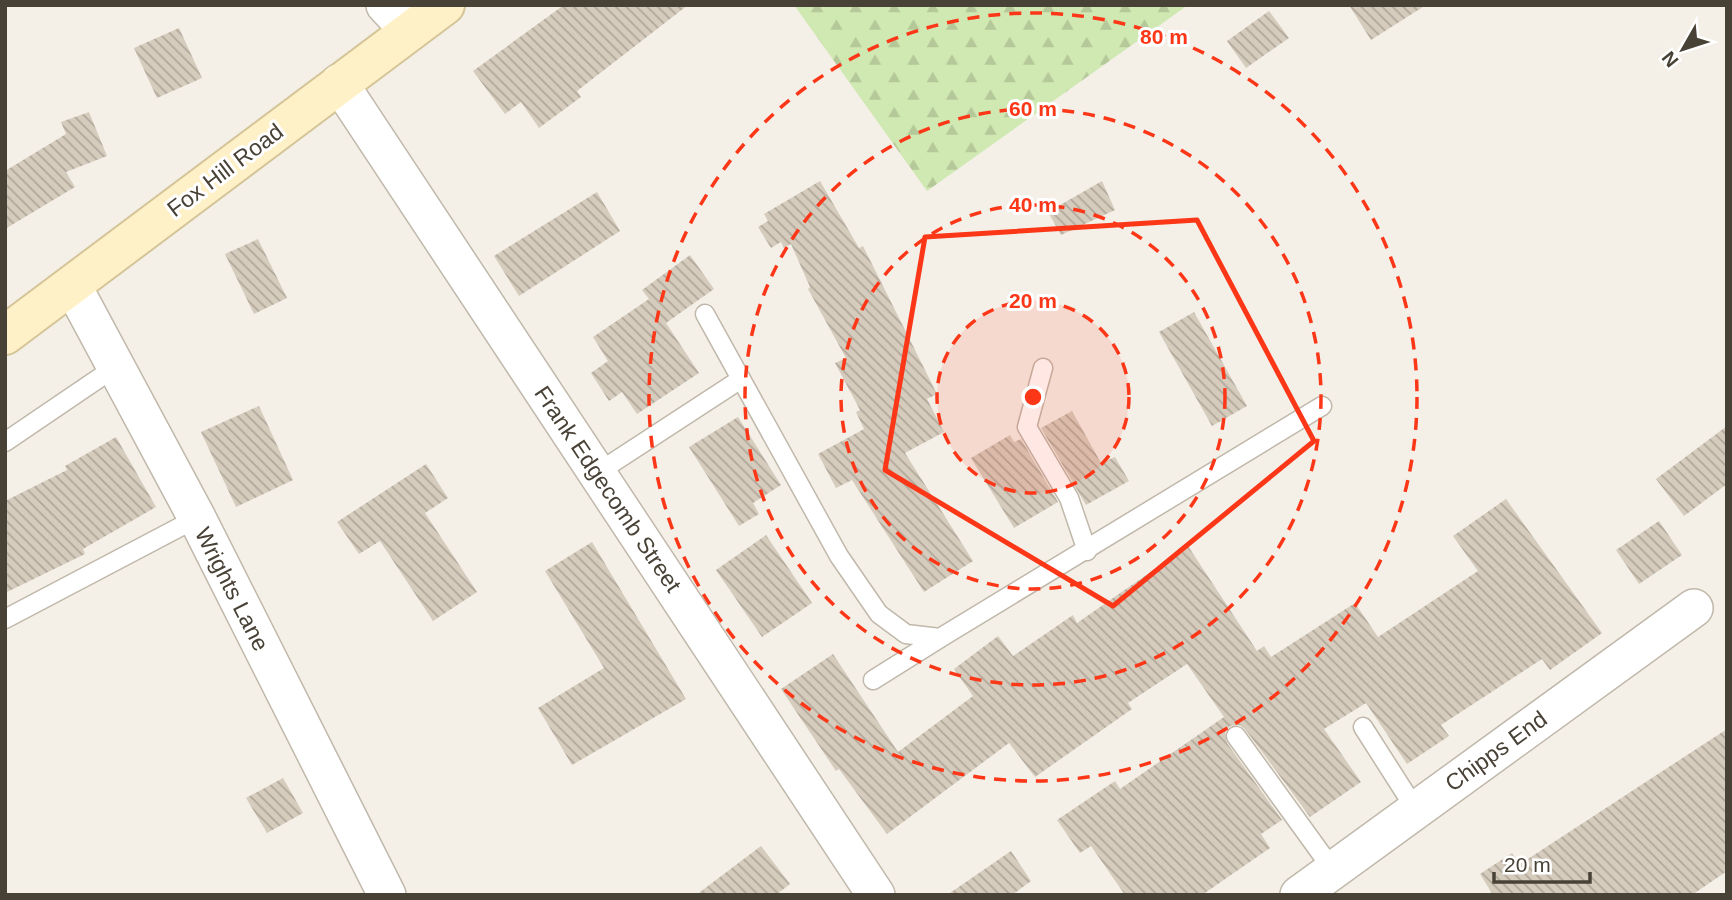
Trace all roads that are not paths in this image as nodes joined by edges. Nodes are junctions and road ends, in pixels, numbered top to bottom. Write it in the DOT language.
graph roads {
  1 [pos="445,5"];
  2 [pos="397,18"];
  3 [pos="339,83"];
  4 [pos="72,285"];
  5 [pos="705,314"];
  6 [pos="5,335"];
  7 [pos="114,368"];
  8 [pos="1043,368"];
  9 [pos="741,379"];
  10 [pos="1322,406"];
  11 [pos="5,442"];
  12 [pos="597,473"];
  13 [pos="197,519"];
  14 [pos="1087,551"];
  15 [pos="1693,608"];
  16 [pos="5,619"];
  17 [pos="940,638"];
  18 [pos="873,680"];
  19 [pos="1363,727"];
  20 [pos="1236,736"];
  21 [pos="1416,810"];
  22 [pos="1333,870"];
  23 [pos="387,895"];
  24 [pos="876,895"];
  25 [pos="1299,895"];
  1 -- 2 [label="main road, Fox Hill Road"];
  2 -- 3 [label="main road, Fox Hill Road"];
  3 -- 4 [label="main road, Fox Hill Road"];
  3 -- 12 [label="street, Frank Edgecomb Street"];
  4 -- 6 [label="main road, Fox Hill Road"];
  4 -- 7 [label="street, Wrights Lane"];
  5 -- 9 [label="lane"];
  7 -- 11 [label="lane"];
  7 -- 13 [label="street, Wrights Lane"];
  8 -- 14 [label="lane"];
  9 -- 12 [label="lane"];
  9 -- 17 [label="lane"];
  10 -- 14 [label="lane"];
  12 -- 24 [label="street, Frank Edgecomb Street"];
  13 -- 16 [label="lane"];
  13 -- 23 [label="street, Wrights Lane"];
  14 -- 17 [label="lane"];
  15 -- 21 [label="street, Chipps End"];
  17 -- 18 [label="lane"];
  19 -- 21 [label="lane"];
  20 -- 22 [label="lane"];
  21 -- 22 [label="street, Chipps End"];
  22 -- 25 [label="street, Chipps End"];
}
